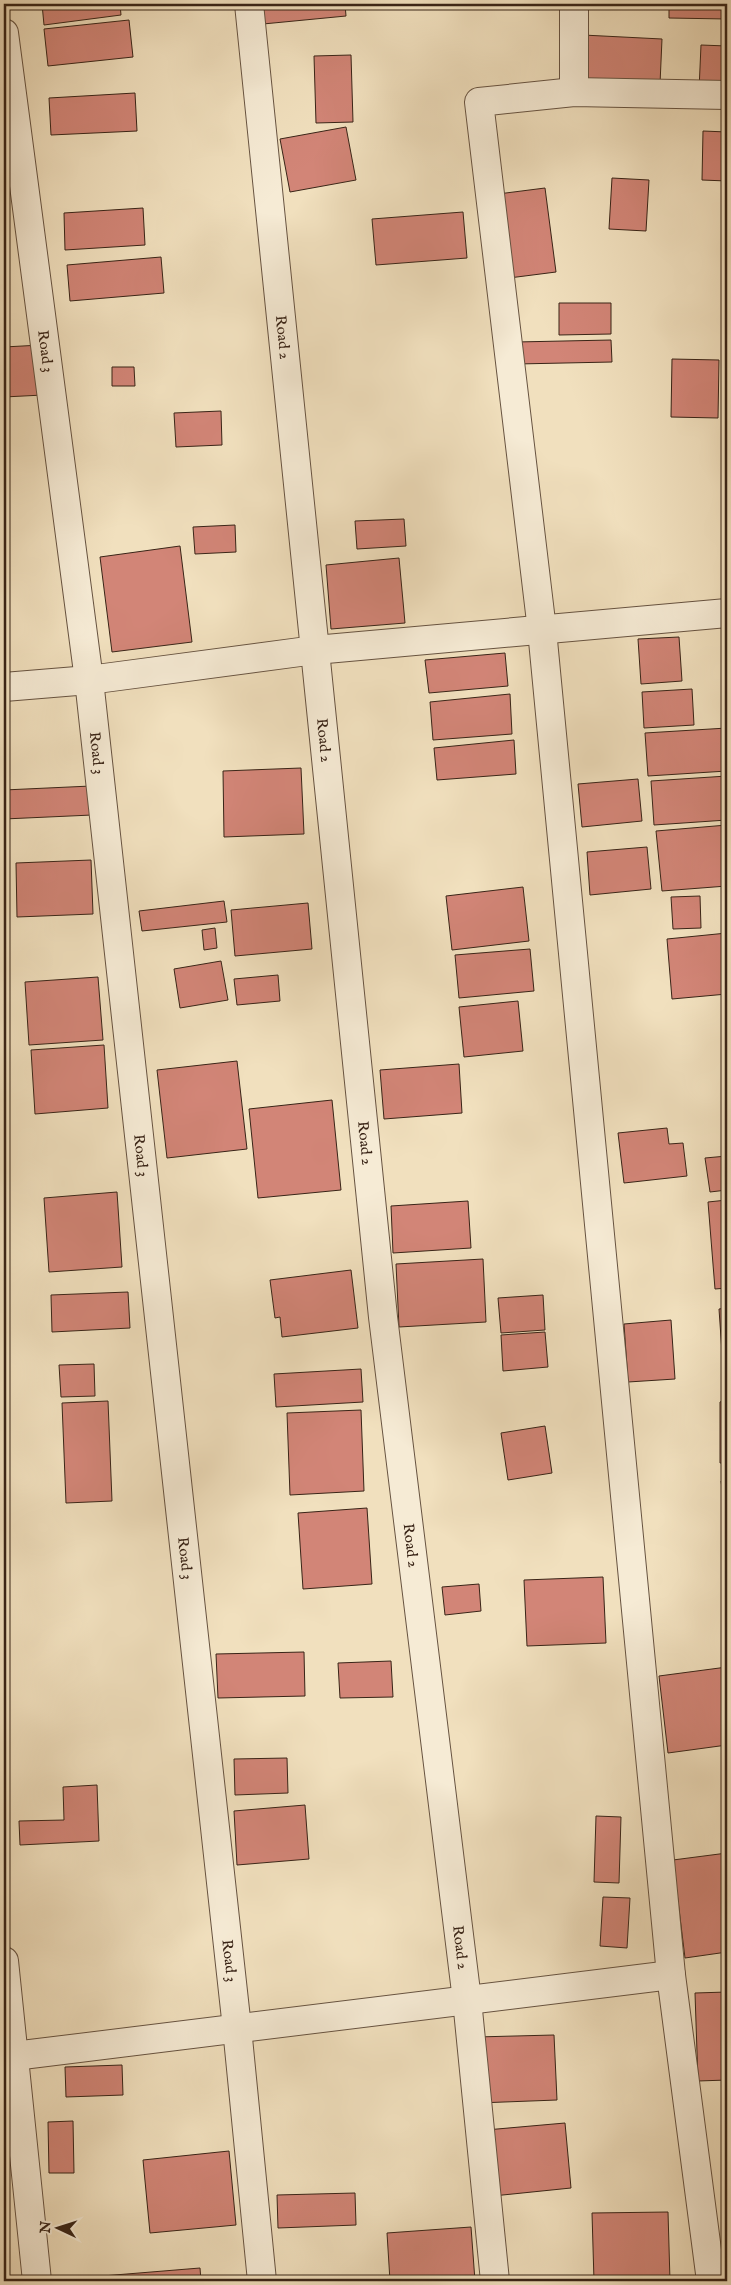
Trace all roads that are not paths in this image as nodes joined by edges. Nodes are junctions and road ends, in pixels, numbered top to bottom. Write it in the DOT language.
graph roads {
  1 [pos="249,4"];
  2 [pos="574,4"];
  3 [pos="4,33"];
  4 [pos="574,92"];
  5 [pos="727,95"];
  6 [pos="727,613"];
  7 [pos="542,630"];
  8 [pos="315,650"];
  9 [pos="89,680"];
  10 [pos="4,687"];
  11 [pos="4,1961"];
  12 [pos="671,1975"];
  13 [pos="467,2000"];
  14 [pos="237,2028"];
  15 [pos="14,2056"];
  16 [pos="37,2281"];
  17 [pos="262,2281"];
  18 [pos="495,2281"];
  19 [pos="711,2281"];
  1 -- 8 [label="street, Road 2"];
  2 -- 4 [label="street"];
  3 -- 9 [label="street, Road 3"];
  4 -- 5 [label="street"];
  4 -- 7 [label="street"];
  6 -- 7 [label="street"];
  7 -- 8 [label="street"];
  7 -- 12 [label="street"];
  8 -- 9 [label="street"];
  8 -- 13 [label="street, Road 2"];
  9 -- 10 [label="street"];
  9 -- 14 [label="street, Road 3"];
  11 -- 15 [label="street"];
  12 -- 13 [label="street"];
  12 -- 19 [label="street"];
  13 -- 14 [label="street"];
  13 -- 18 [label="street, Road 2"];
  14 -- 15 [label="street"];
  14 -- 17 [label="street, Road 3"];
  15 -- 16 [label="street"];
}
